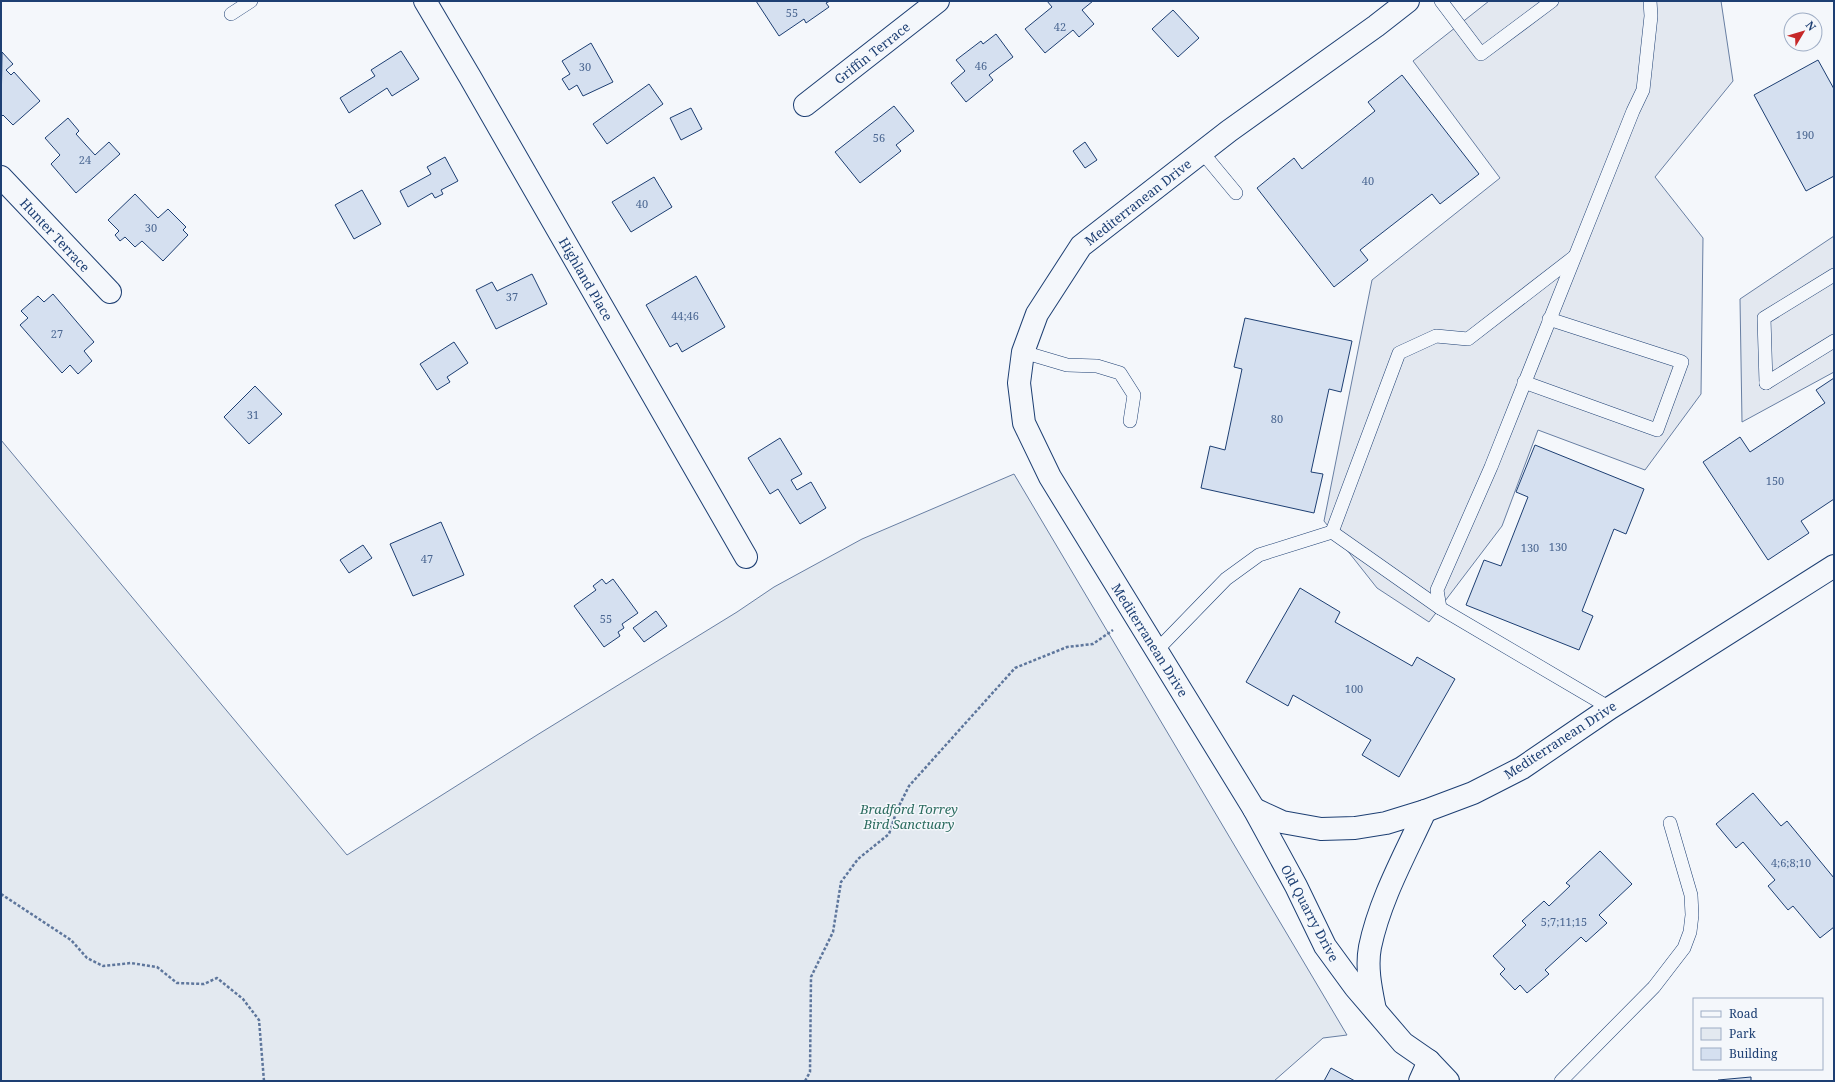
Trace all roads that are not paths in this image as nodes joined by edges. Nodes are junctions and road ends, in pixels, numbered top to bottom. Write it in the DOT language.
graph roads {
  1 [pos="251,1"];
  2 [pos="425,1"];
  3 [pos="938,1"];
  4 [pos="1408,1"];
  5 [pos="1441,1"];
  6 [pos="1552,1"];
  7 [pos="1650,1"];
  8 [pos="230,14"];
  9 [pos="805,105"];
  10 [pos="1202,152"];
  11 [pos="1,177"];
  12 [pos="1236,193"];
  13 [pos="1574,257"];
  14 [pos="1834,276"];
  15 [pos="110,292"];
  16 [pos="1549,319"];
  17 [pos="1834,341"];
  18 [pos="1023,352"];
  19 [pos="1524,382"];
  20 [pos="1130,421"];
  21 [pos="1332,532"];
  22 [pos="746,557"];
  23 [pos="1834,566"];
  24 [pos="1440,608"];
  25 [pos="1157,650"];
  26 [pos="1610,708"];
  27 [pos="1254,809"];
  28 [pos="1425,811"];
  29 [pos="1670,823"];
  30 [pos="1375,1011"];
  31 [pos="1429,1061"];
  32 [pos="1420,1081"];
  33 [pos="1448,1081"];
  34 [pos="1561,1081"];
  1 -- 8 [label="lane"];
  2 -- 22 [label="street, Highland Place"];
  3 -- 9 [label="street, Griffin Terrace"];
  4 -- 10 [label="street, Mediterranean Drive"];
  5 -- 6 [label="lane"];
  7 -- 13 [label="lane"];
  10 -- 12 [label="lane"];
  10 -- 18 [label="street, Mediterranean Drive"];
  11 -- 15 [label="street, Hunter Terrace"];
  13 -- 16 [label="lane"];
  13 -- 21 [label="lane"];
  14 -- 17 [label="lane"];
  16 -- 19 [label="lane"];
  16 -- 19 [label="lane"];
  18 -- 20 [label="lane"];
  18 -- 25 [label="street, Mediterranean Drive"];
  19 -- 24 [label="lane"];
  21 -- 24 [label="lane"];
  21 -- 25 [label="lane"];
  23 -- 26 [label="street, Mediterranean Drive"];
  24 -- 26 [label="lane"];
  25 -- 27 [label="street, Mediterranean Drive"];
  26 -- 28 [label="street, Mediterranean Drive"];
  27 -- 28 [label="street, Mediterranean Drive"];
  27 -- 30 [label="street, Old Quarry Drive"];
  28 -- 30 [label="street"];
  29 -- 34 [label="lane"];
  30 -- 31 [label="street, Old Quarry Drive"];
  31 -- 32 [label="street"];
  31 -- 33 [label="street, Old Quarry Drive"];
}
